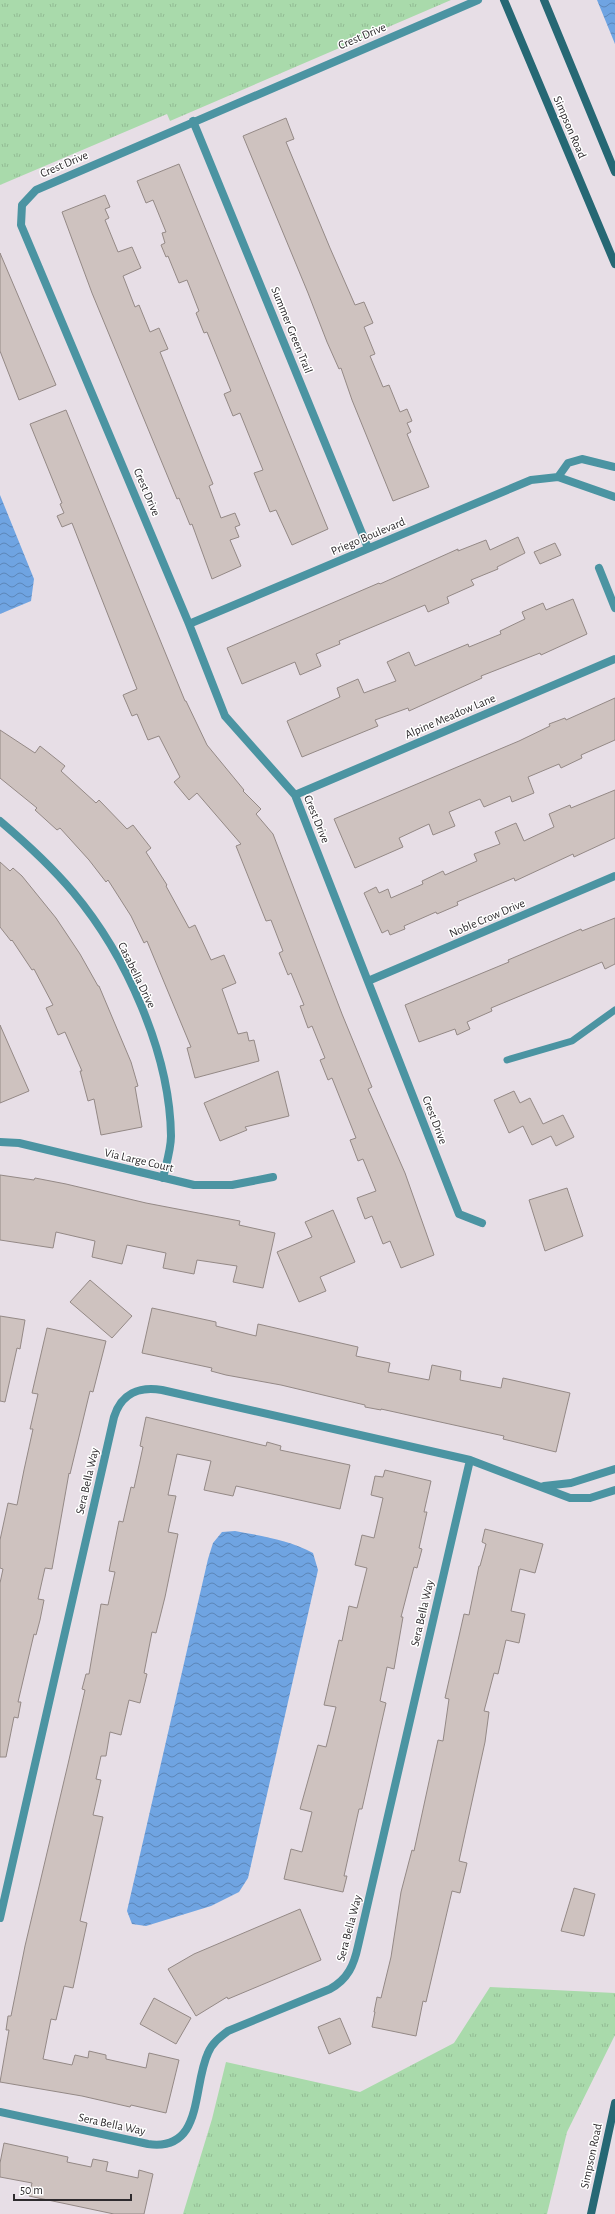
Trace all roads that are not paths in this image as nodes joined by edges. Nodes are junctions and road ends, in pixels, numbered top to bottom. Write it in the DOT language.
graph roads {
  1 [pos="478,0"];
  2 [pos="504,0"];
  3 [pos="544,0"];
  4 [pos="193,121"];
  5 [pos="615,172"];
  6 [pos="615,264"];
  7 [pos="615,467"];
  8 [pos="558,477"];
  9 [pos="615,497"];
  10 [pos="368,548"];
  11 [pos="599,568"];
  12 [pos="615,608"];
  13 [pos="189,624"];
  14 [pos="615,659"];
  15 [pos="295,795"];
  16 [pos="0,820"];
  17 [pos="615,876"];
  18 [pos="368,982"];
  19 [pos="615,1010"];
  20 [pos="507,1060"];
  21 [pos="0,1142"];
  22 [pos="273,1177"];
  23 [pos="163,1178"];
  24 [pos="482,1223"];
  25 [pos="470,1460"];
  26 [pos="615,1469"];
  27 [pos="542,1487"];
  28 [pos="615,1490"];
  29 [pos="0,1918"];
  30 [pos="615,2103"];
  31 [pos="0,2112"];
  32 [pos="590,2214"];
  1 -- 4 [label="street, Crest Drive"];
  2 -- 6 [label="main road, Simpson Road"];
  3 -- 5 [label="main road, Simpson Road"];
  4 -- 10 [label="street, Summer Green Trail"];
  4 -- 13 [label="street, Crest Drive"];
  7 -- 8 [label="street"];
  8 -- 9 [label="street, Priego Boulevard"];
  8 -- 10 [label="street, Priego Boulevard"];
  10 -- 13 [label="street, Priego Boulevard"];
  11 -- 12 [label="street"];
  13 -- 15 [label="street, Crest Drive"];
  14 -- 15 [label="street, Alpine Meadow Lane"];
  15 -- 18 [label="street, Crest Drive"];
  16 -- 23 [label="street, Casabella Drive"];
  17 -- 18 [label="street, Noble Crow Drive"];
  18 -- 24 [label="street, Crest Drive"];
  19 -- 20 [label="lane"];
  21 -- 23 [label="street, Via Large Court"];
  22 -- 23 [label="street, Via Large Court"];
  25 -- 27 [label="street, Sera Bella Way"];
  25 -- 29 [label="street, Sera Bella Way"];
  25 -- 31 [label="street, Sera Bella Way"];
  26 -- 27 [label="street, Sera Bella Way"];
  27 -- 28 [label="street, Sera Bella Way"];
  30 -- 32 [label="main road, Simpson Road"];
}
